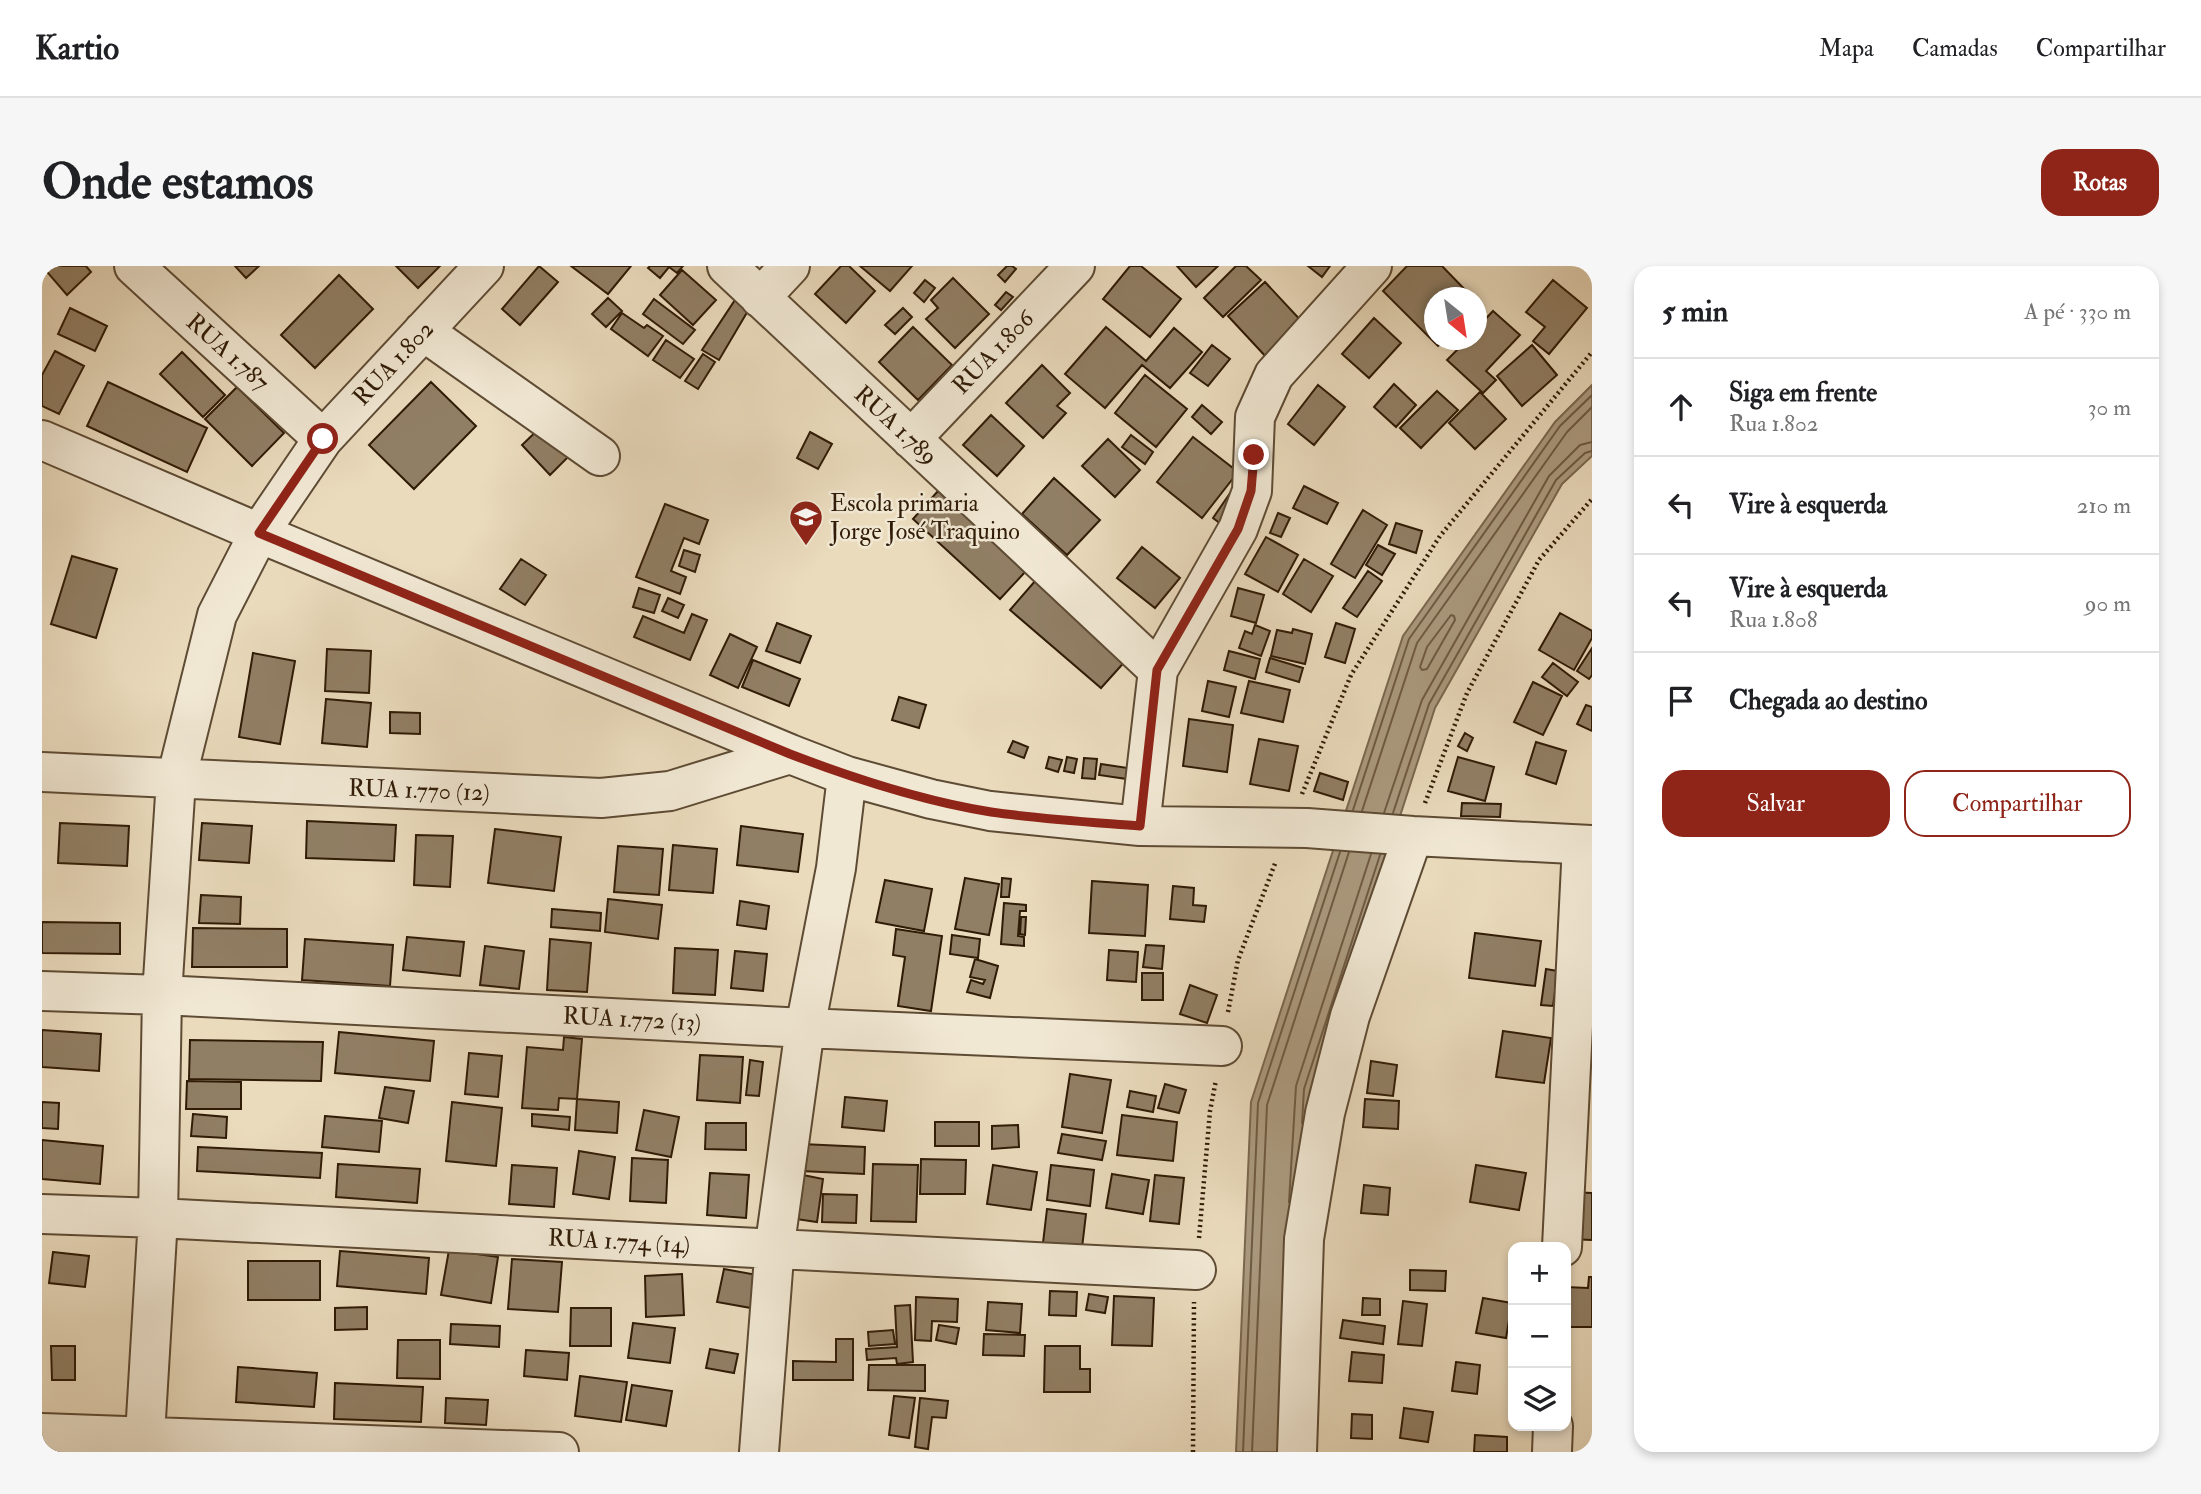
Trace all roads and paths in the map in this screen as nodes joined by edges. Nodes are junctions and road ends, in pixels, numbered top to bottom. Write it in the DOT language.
graph roads {
  1 [pos="484,266"];
  2 [pos="727,266"];
  3 [pos="790,266"];
  4 [pos="1075,266"];
  5 [pos="1372,266"];
  6 [pos="144,269"];
  7 [pos="760,298"];
  8 [pos="424,331"];
  9 [pos="1592,352"];
  10 [pos="323,439"];
  11 [pos="911,439"];
  12 [pos="42,440"];
  13 [pos="600,456"];
  14 [pos="1592,499"];
  15 [pos="259,533"];
  16 [pos="1157,670"];
  17 [pos="790,754"];
  18 [pos="42,772"];
  19 [pos="847,776"];
  20 [pos="176,780"];
  21 [pos="1140,826"];
  22 [pos="1298,828"];
  23 [pos="1408,836"];
  24 [pos="1587,845"];
  25 [pos="42,991"];
  26 [pos="162,995"];
  27 [pos="805,1028"];
  28 [pos="1222,1046"];
  29 [pos="1580,1145"];
  30 [pos="42,1214"];
  31 [pos="158,1218"];
  32 [pos="1563,1242"];
  33 [pos="774,1249"];
  34 [pos="1196,1270"];
  35 [pos="1553,1431"];
  36 [pos="42,1433"];
  37 [pos="145,1444"];
  38 [pos="559,1452"];
  39 [pos="759,1452"];
  40 [pos="1193,1452"];
  41 [pos="1297,1452"];
  42 [pos="1552,1452"];
  1 -- 8 [label="street, RUA 1.802"];
  2 -- 7 [label="street, RUA 1.789"];
  3 -- 7 [label="street"];
  4 -- 11 [label="street, RUA 1.806"];
  5 -- 16 [label="street"];
  6 -- 10 [label="street, RUA 1.787"];
  7 -- 11 [label="street, RUA 1.789"];
  8 -- 10 [label="street, RUA 1.802"];
  8 -- 13 [label="street"];
  9 -- 22 [label="path"];
  10 -- 15 [label="street, RUA 1.802"];
  11 -- 16 [label="street, RUA 1.789"];
  12 -- 15 [label="street"];
  14 -- 23 [label="path"];
  15 -- 17 [label="street"];
  15 -- 20 [label="street, RUA 1.802"];
  16 -- 21 [label="street"];
  17 -- 19 [label="street"];
  17 -- 20 [label="street, RUA 1.770 (12)"];
  18 -- 20 [label="street, RUA 1.770 (12)"];
  19 -- 21 [label="street"];
  19 -- 27 [label="street"];
  20 -- 26 [label="street, RUA 1.802"];
  21 -- 22 [label="street"];
  22 -- 23 [label="street"];
  22 -- 28 [label="path"];
  23 -- 24 [label="street"];
  23 -- 41 [label="street"];
  24 -- 29 [label="street"];
  25 -- 26 [label="street, RUA 1.772 (13)"];
  26 -- 27 [label="street, RUA 1.772 (13)"];
  26 -- 31 [label="street, RUA 1.802"];
  27 -- 28 [label="street, RUA 1.772 (13)"];
  27 -- 33 [label="street"];
  28 -- 34 [label="path"];
  29 -- 32 [label="street"];
  30 -- 31 [label="street, RUA 1.774 (14)"];
  31 -- 33 [label="street, RUA 1.774 (14)"];
  31 -- 37 [label="street, RUA 1.802"];
  33 -- 34 [label="street, RUA 1.774 (14)"];
  33 -- 39 [label="street"];
  34 -- 40 [label="path"];
  35 -- 42 [label="street"];
  36 -- 37 [label="street"];
  37 -- 38 [label="street"];
}
